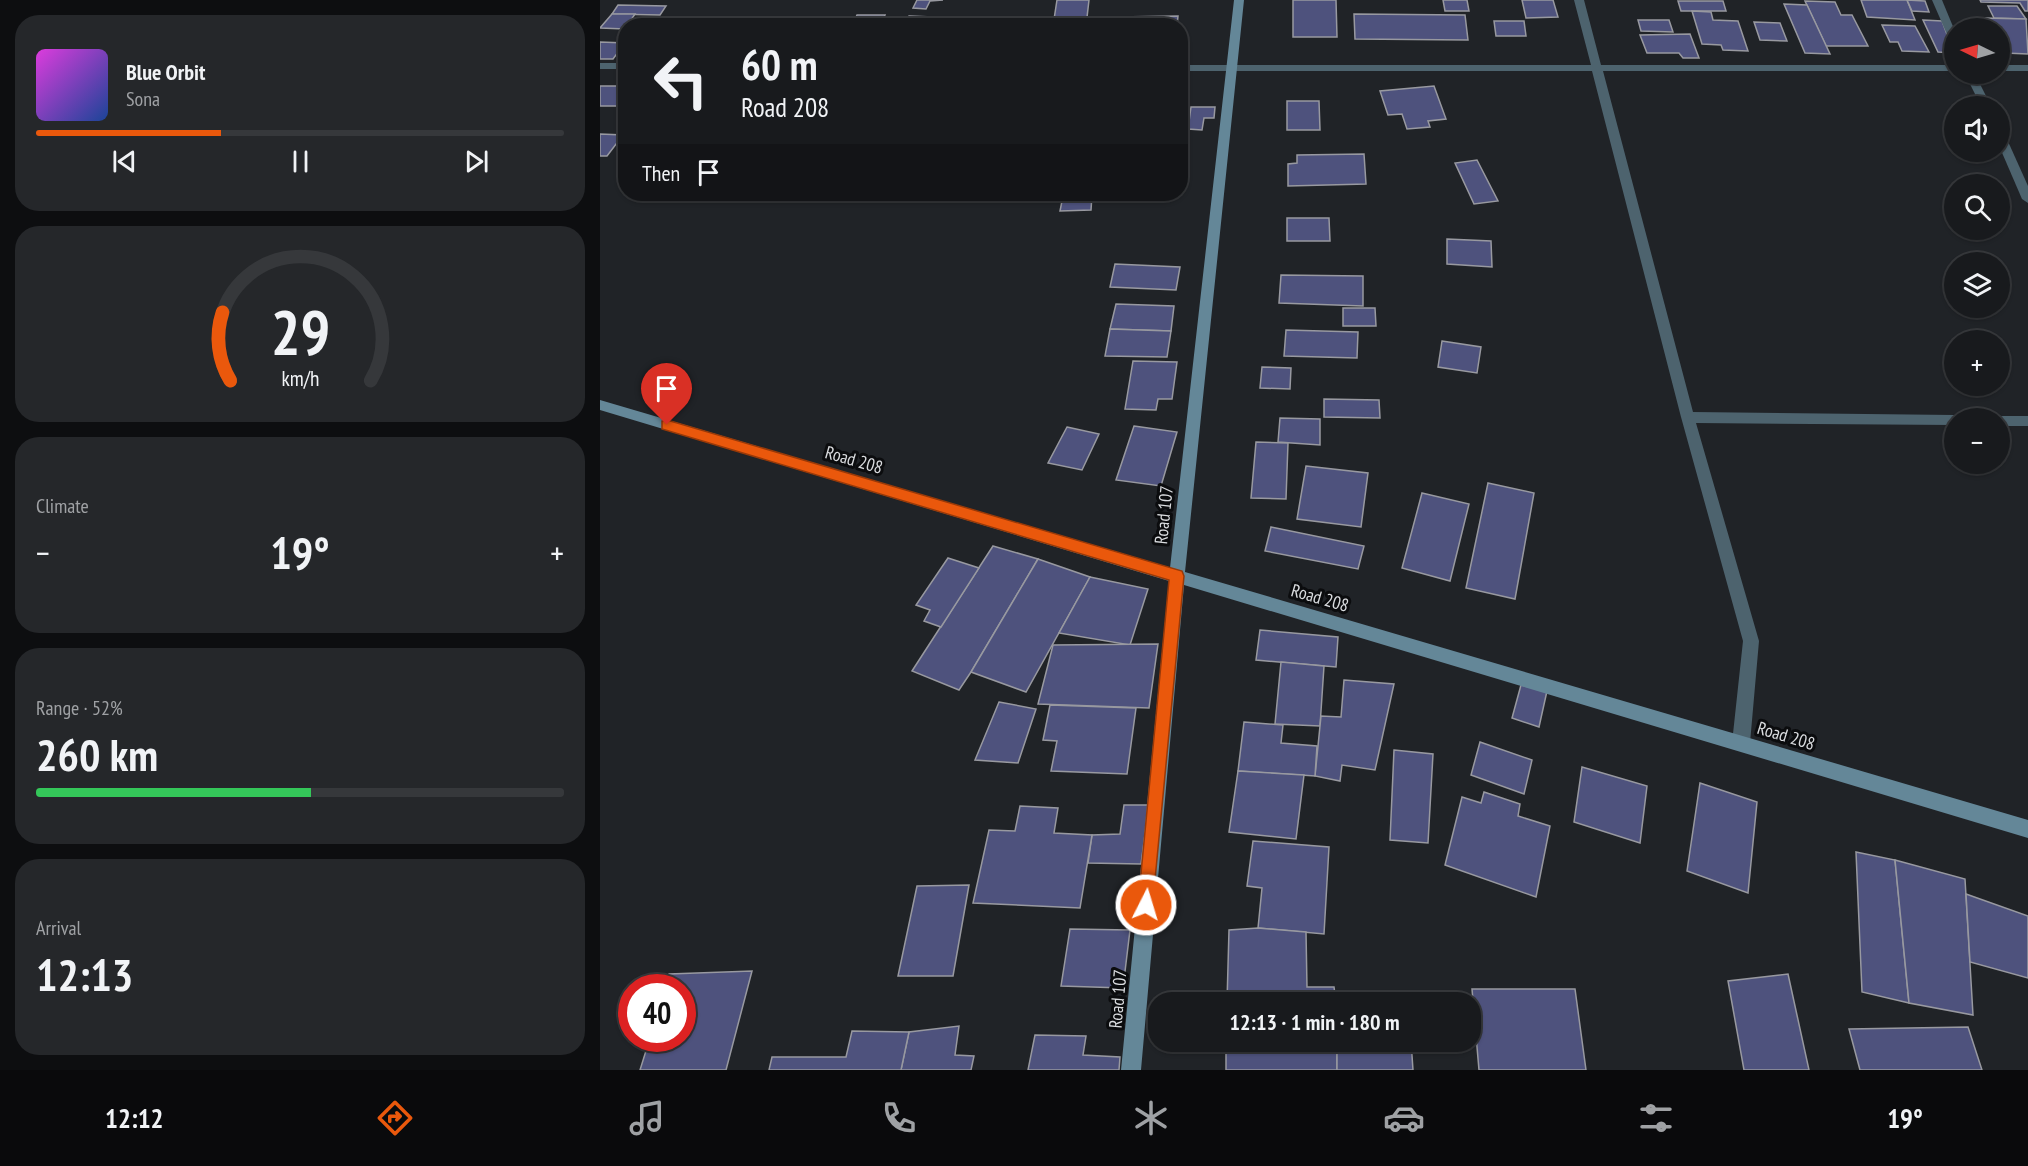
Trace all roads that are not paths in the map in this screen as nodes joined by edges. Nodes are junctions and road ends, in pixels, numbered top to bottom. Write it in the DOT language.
graph roads {
  1 [pos="1239,0"];
  2 [pos="1579,0"];
  3 [pos="1937,0"];
  4 [pos="1945,18"];
  5 [pos="600,66"];
  6 [pos="618,66"];
  7 [pos="1188,68"];
  8 [pos="1944,68"];
  9 [pos="2010,68"];
  10 [pos="2028,68"];
  11 [pos="1232,69"];
  12 [pos="1598,69"];
  13 [pos="2010,159"];
  14 [pos="2028,199"];
  15 [pos="600,405"];
  16 [pos="1688,417"];
  17 [pos="1944,420"];
  18 [pos="2010,421"];
  19 [pos="2028,421"];
  20 [pos="1177,576"];
  21 [pos="1741,743"];
  22 [pos="2028,828"];
  23 [pos="1131,1070"];
  1 -- 11 [label="street, Road 107"];
  2 -- 12 [label="street"];
  3 -- 4 [label="street"];
  5 -- 6 [label="street"];
  7 -- 11 [label="street"];
  8 -- 12 [label="street"];
  9 -- 10 [label="street"];
  11 -- 12 [label="street"];
  11 -- 20 [label="street, Road 107"];
  12 -- 16 [label="street"];
  13 -- 14 [label="street"];
  15 -- 20 [label="street, Road 208"];
  16 -- 17 [label="street"];
  16 -- 21 [label="street"];
  18 -- 19 [label="street"];
  20 -- 21 [label="street, Road 208"];
  20 -- 23 [label="street, Road 107"];
  21 -- 22 [label="street, Road 208"];
}
